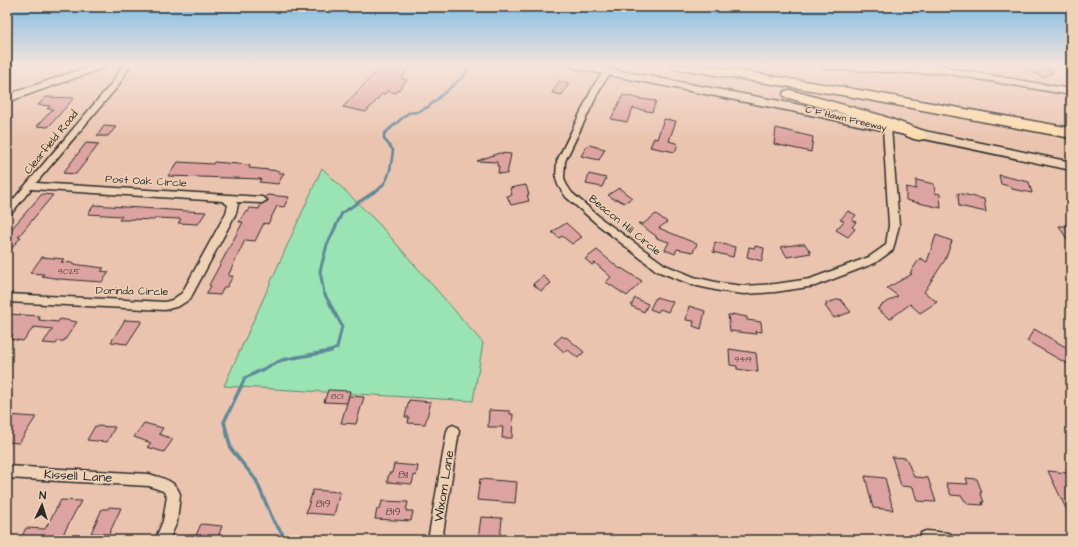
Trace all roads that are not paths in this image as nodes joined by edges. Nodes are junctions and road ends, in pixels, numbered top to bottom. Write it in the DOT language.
graph roads {
  1 [pos="30,91"];
  2 [pos="109,91"];
  3 [pos="595,91"];
  4 [pos="707,91"];
  5 [pos="773,91"];
  6 [pos="839,91"];
  7 [pos="911,91"];
  8 [pos="7,99"];
  9 [pos="1071,120"];
  10 [pos="887,128"];
  11 [pos="1071,133"];
  12 [pos="918,135"];
  13 [pos="1071,166"];
  14 [pos="29,186"];
  15 [pos="224,198"];
  16 [pos="262,200"];
  17 [pos="7,214"];
  18 [pos="7,298"];
  19 [pos="453,431"];
  20 [pos="7,472"];
  21 [pos="926,538"];
  22 [pos="162,540"];
  23 [pos="435,540"];
  24 [pos="948,540"];
  1 -- 8 [label="main road"];
  2 -- 14 [label="street, Clearfield Road"];
  3 -- 10 [label="street, Beacon Hill Circle"];
  4 -- 10 [label="main road, C F Hawn Freeway"];
  5 -- 12 [label="highway"];
  6 -- 11 [label="highway"];
  7 -- 9 [label="highway"];
  10 -- 12 [label="main road, C F Hawn Freeway"];
  12 -- 13 [label="main road, C F Hawn Freeway"];
  14 -- 15 [label="street, Post Oak Circle"];
  14 -- 17 [label="street, Clearfield Road"];
  15 -- 16 [label="street, Post Oak Circle"];
  15 -- 18 [label="street, Dorinda Circle"];
  19 -- 23 [label="street, Wixom Lane"];
  20 -- 22 [label="street, Kissell Lane"];
  21 -- 24 [label="street"];
}
